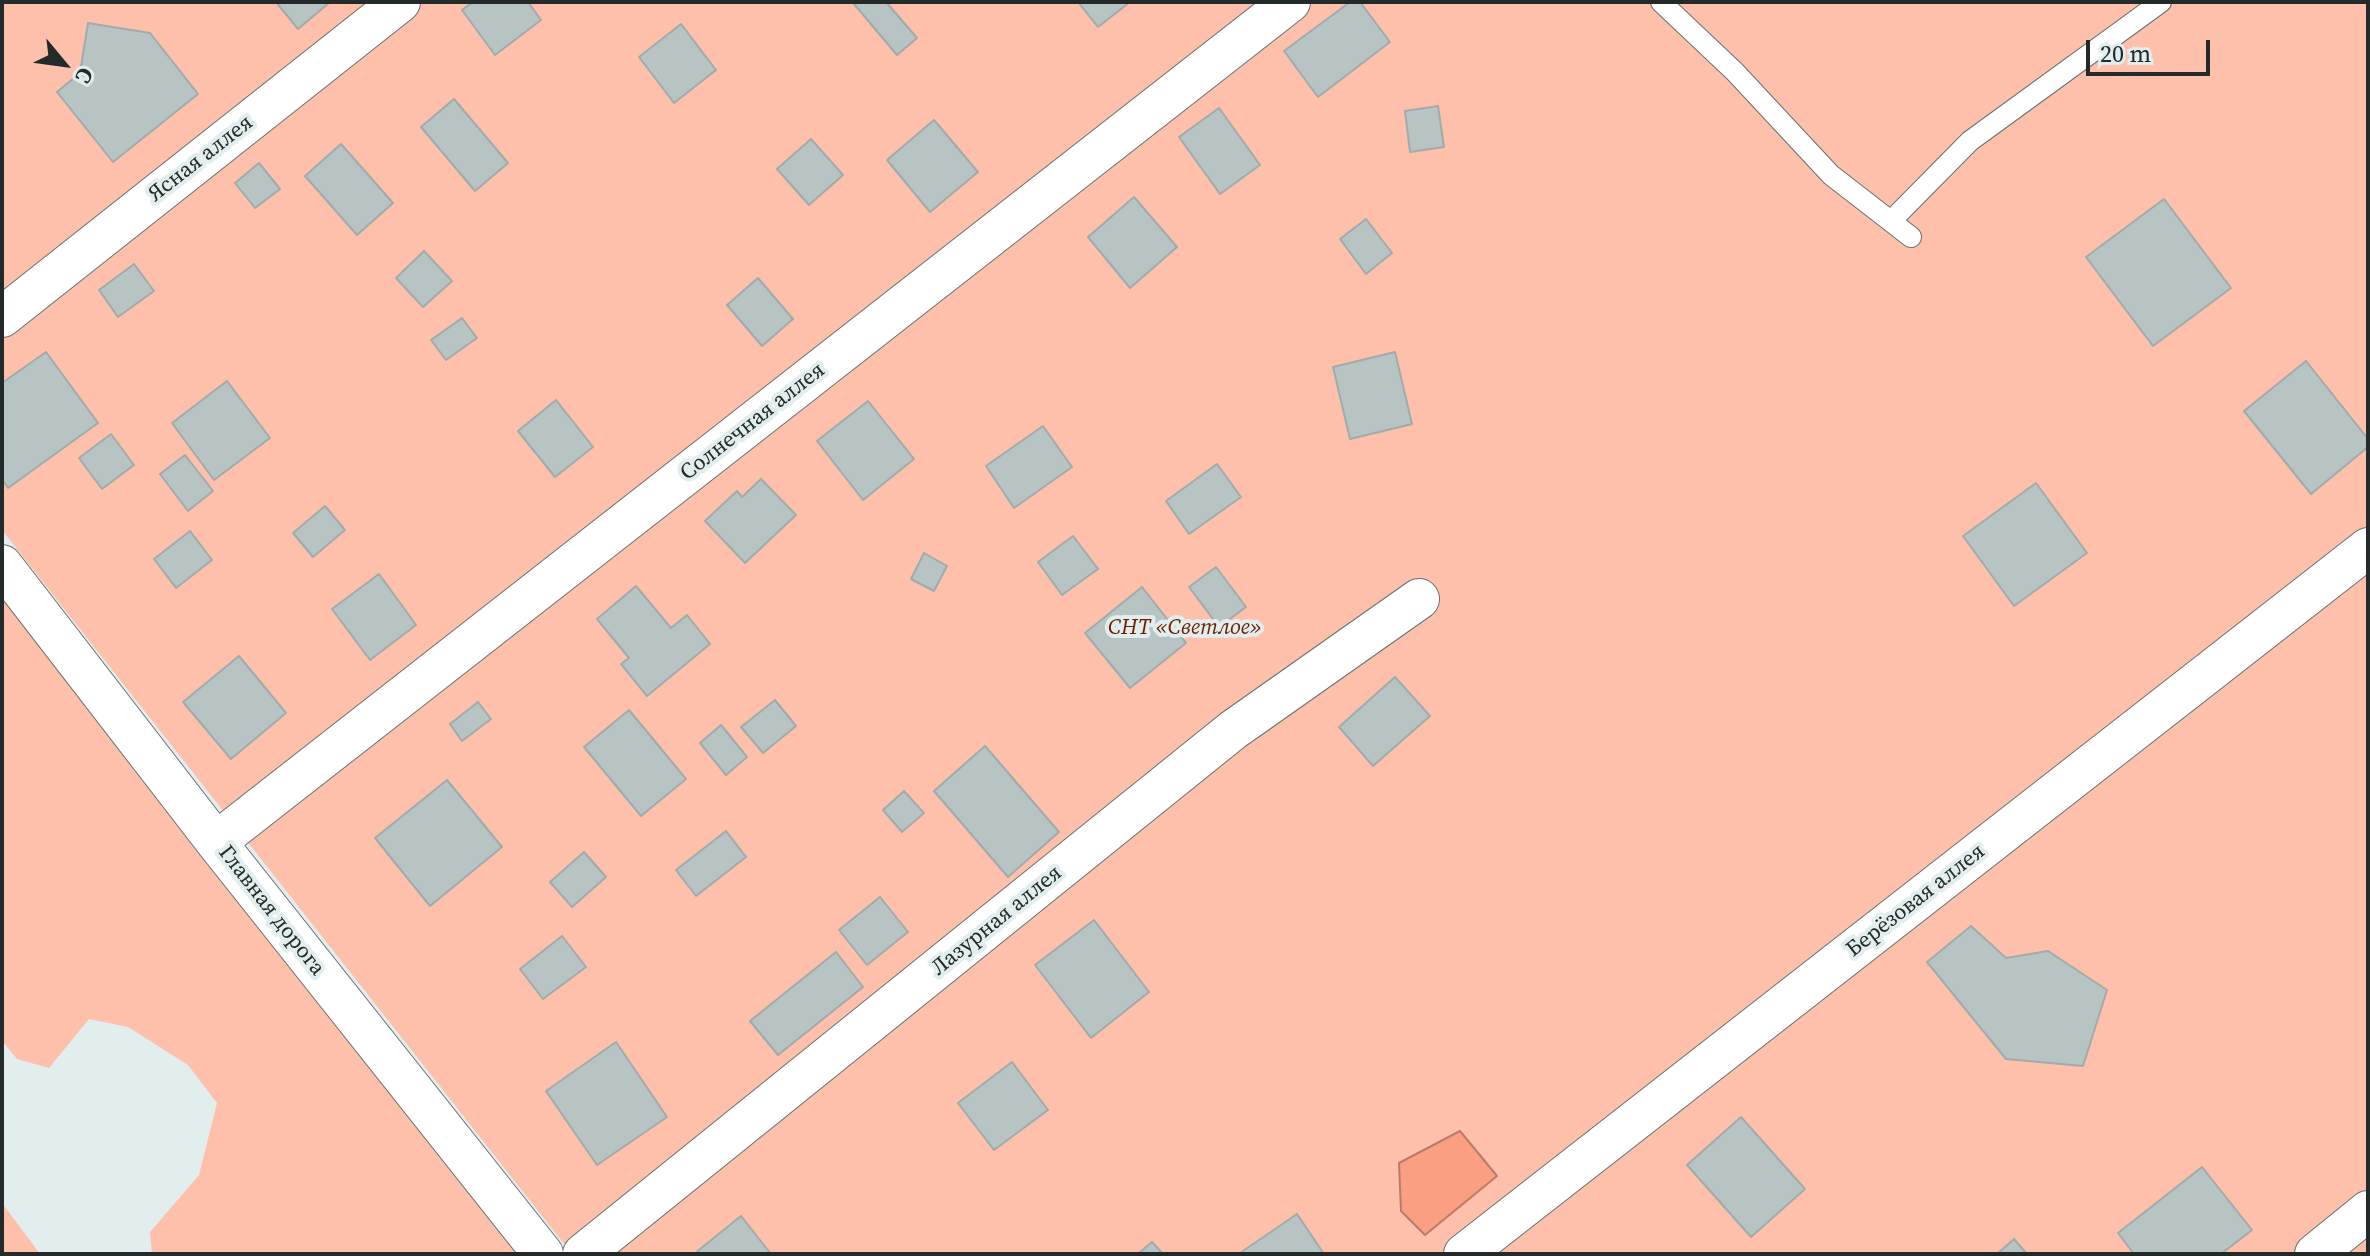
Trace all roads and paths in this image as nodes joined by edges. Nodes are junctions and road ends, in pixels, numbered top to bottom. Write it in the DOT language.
graph roads {
  1 [pos="400,2"];
  2 [pos="1290,2"];
  3 [pos="1661,2"];
  4 [pos="2161,2"];
  5 [pos="1892,220"];
  6 [pos="1911,237"];
  7 [pos="2,317"];
  8 [pos="2368,548"];
  9 [pos="2,565"];
  10 [pos="1419,599"];
  11 [pos="216,842"];
  12 [pos="2368,1211"];
  13 [pos="543,1254"];
  14 [pos="583,1254"];
  15 [pos="1464,1254"];
  16 [pos="2315,1254"];
  1 -- 7 [label="street, Ясная аллея"];
  2 -- 11 [label="street, Солнечная аллея"];
  3 -- 5 [label="lane"];
  4 -- 5 [label="lane"];
  5 -- 6 [label="lane"];
  8 -- 15 [label="street, Берёзовая аллея"];
  9 -- 11 [label="street, Главная дорога"];
  10 -- 14 [label="street, Лазурная аллея"];
  11 -- 13 [label="street, Главная дорога"];
  12 -- 16 [label="street"];
}
